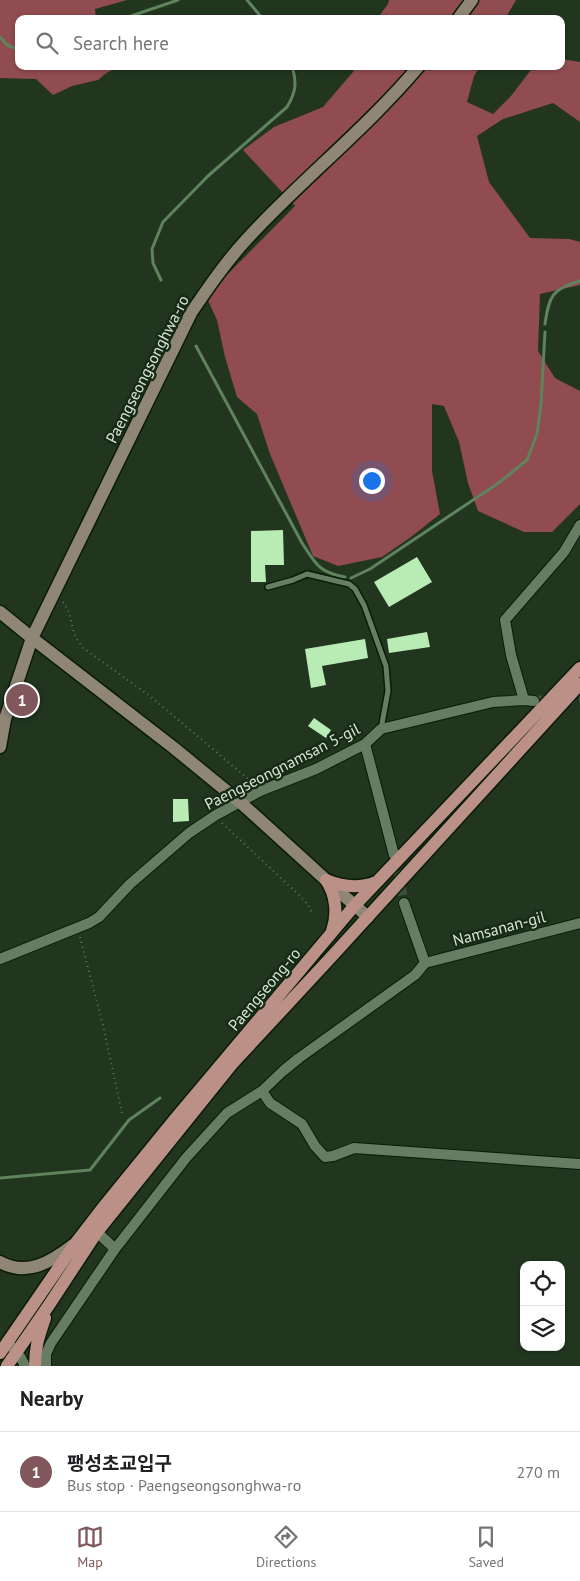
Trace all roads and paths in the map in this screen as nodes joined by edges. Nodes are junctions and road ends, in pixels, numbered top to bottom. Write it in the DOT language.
graph roads {
  1 [pos="472,0"];
  2 [pos="461,15"];
  3 [pos="414,70"];
  4 [pos="580,525"];
  5 [pos="268,587"];
  6 [pos="53,595"];
  7 [pos="0,612"];
  8 [pos="32,638"];
  9 [pos="580,668"];
  10 [pos="580,684"];
  11 [pos="381,729"];
  12 [pos="365,744"];
  13 [pos="0,747"];
  14 [pos="260,791"];
  15 [pos="240,802"];
  16 [pos="216,815"];
  17 [pos="394,855"];
  18 [pos="326,880"];
  19 [pos="378,881"];
  20 [pos="404,903"];
  21 [pos="355,905"];
  22 [pos="313,915"];
  23 [pos="368,917"];
  24 [pos="580,922"];
  25 [pos="78,928"];
  26 [pos="328,937"];
  27 [pos="0,959"];
  28 [pos="425,963"];
  29 [pos="262,1091"];
  30 [pos="122,1113"];
  31 [pos="580,1164"];
  32 [pos="97,1232"];
  33 [pos="75,1244"];
  34 [pos="115,1249"];
  35 [pos="0,1262"];
  36 [pos="49,1305"];
  37 [pos="4,1338"];
  38 [pos="16,1352"];
  39 [pos="0,1353"];
  40 [pos="7,1366"];
  41 [pos="25,1366"];
  42 [pos="35,1366"];
  43 [pos="46,1366"];
  1 -- 2 [label="street"];
  3 -- 6 [label="street, Paengseongsonghwa-ro"];
  4 -- 11 [label="street"];
  5 -- 11 [label="lane, Paengseongnamsan 5-gil"];
  6 -- 8 [label="street, Paengseongsonghwa-ro"];
  6 -- 14 [label="path"];
  7 -- 8 [label="street"];
  8 -- 13 [label="street, Paengseongsonghwa-ro"];
  8 -- 15 [label="street"];
  9 -- 19 [label="main road, Paengseong-ro"];
  10 -- 23 [label="main road, Paengseong-ro"];
  11 -- 12 [label="street, Paengseongnamsan 5-gil"];
  12 -- 14 [label="street, Paengseongnamsan 5-gil"];
  12 -- 17 [label="street"];
  14 -- 15 [label="street, Paengseongnamsan 5-gil"];
  15 -- 16 [label="street, Paengseongnamsan 5-gil"];
  15 -- 18 [label="street"];
  16 -- 22 [label="path"];
  16 -- 25 [label="street, Paengseongnamsan 5-gil"];
  18 -- 19 [label="main road"];
  18 -- 21 [label="street"];
  18 -- 26 [label="main road"];
  19 -- 21 [label="main road, Paengseong-ro"];
  20 -- 28 [label="street"];
  21 -- 23 [label="street"];
  21 -- 26 [label="main road, Paengseong-ro"];
  23 -- 32 [label="main road, Paengseong-ro"];
  24 -- 28 [label="street, Namsanan-gil"];
  25 -- 27 [label="street, Paengseongnamsan 5-gil"];
  25 -- 30 [label="path"];
  26 -- 33 [label="main road, Paengseong-ro"];
  28 -- 29 [label="street"];
  29 -- 31 [label="street"];
  29 -- 34 [label="street"];
  32 -- 34 [label="street"];
  32 -- 36 [label="main road, Paengseong-ro"];
  33 -- 35 [label="street"];
  33 -- 37 [label="main road, Paengseong-ro"];
  34 -- 43 [label="street"];
  36 -- 38 [label="main road, Paengseong-ro"];
  36 -- 42 [label="main road"];
  37 -- 38 [label="street"];
  37 -- 39 [label="main road, Paengseong-ro"];
  38 -- 40 [label="main road, Paengseong-ro"];
  38 -- 41 [label="street"];
}
